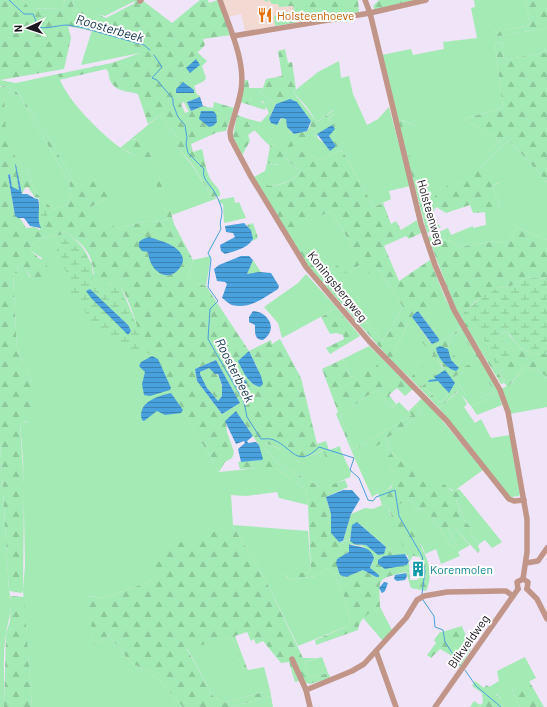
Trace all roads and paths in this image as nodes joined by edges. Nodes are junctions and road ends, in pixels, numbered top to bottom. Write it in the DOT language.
graph roads {
  1 [pos="220,0"];
  2 [pos="365,0"];
  3 [pos="426,0"];
  4 [pos="370,13"];
  5 [pos="233,36"];
  6 [pos="524,500"];
  7 [pos="547,548"];
  8 [pos="526,563"];
  9 [pos="523,579"];
  10 [pos="518,589"];
  11 [pos="527,589"];
  12 [pos="513,596"];
  13 [pos="547,617"];
  14 [pos="376,651"];
  15 [pos="292,659"];
  16 [pos="306,690"];
  17 [pos="310,707"];
  18 [pos="396,707"];
  19 [pos="435,707"];
  1 -- 5 [label="street"];
  2 -- 4 [label="street, Holsteenweg"];
  3 -- 4 [label="street"];
  4 -- 5 [label="street"];
  4 -- 6 [label="street, Holsteenweg"];
  5 -- 6 [label="street, Koningsbergweg"];
  6 -- 8 [label="street, Holsteenweg"];
  7 -- 8 [label="street"];
  8 -- 9 [label="street, Holsteenweg"];
  9 -- 10 [label="street"];
  9 -- 11 [label="street"];
  10 -- 11 [label="street"];
  10 -- 12 [label="street, Blikveldweg"];
  11 -- 13 [label="street"];
  12 -- 14 [label="street"];
  12 -- 19 [label="street, Blikveldweg"];
  14 -- 16 [label="street"];
  14 -- 18 [label="street"];
  15 -- 16 [label="street"];
  16 -- 17 [label="street"];
}
